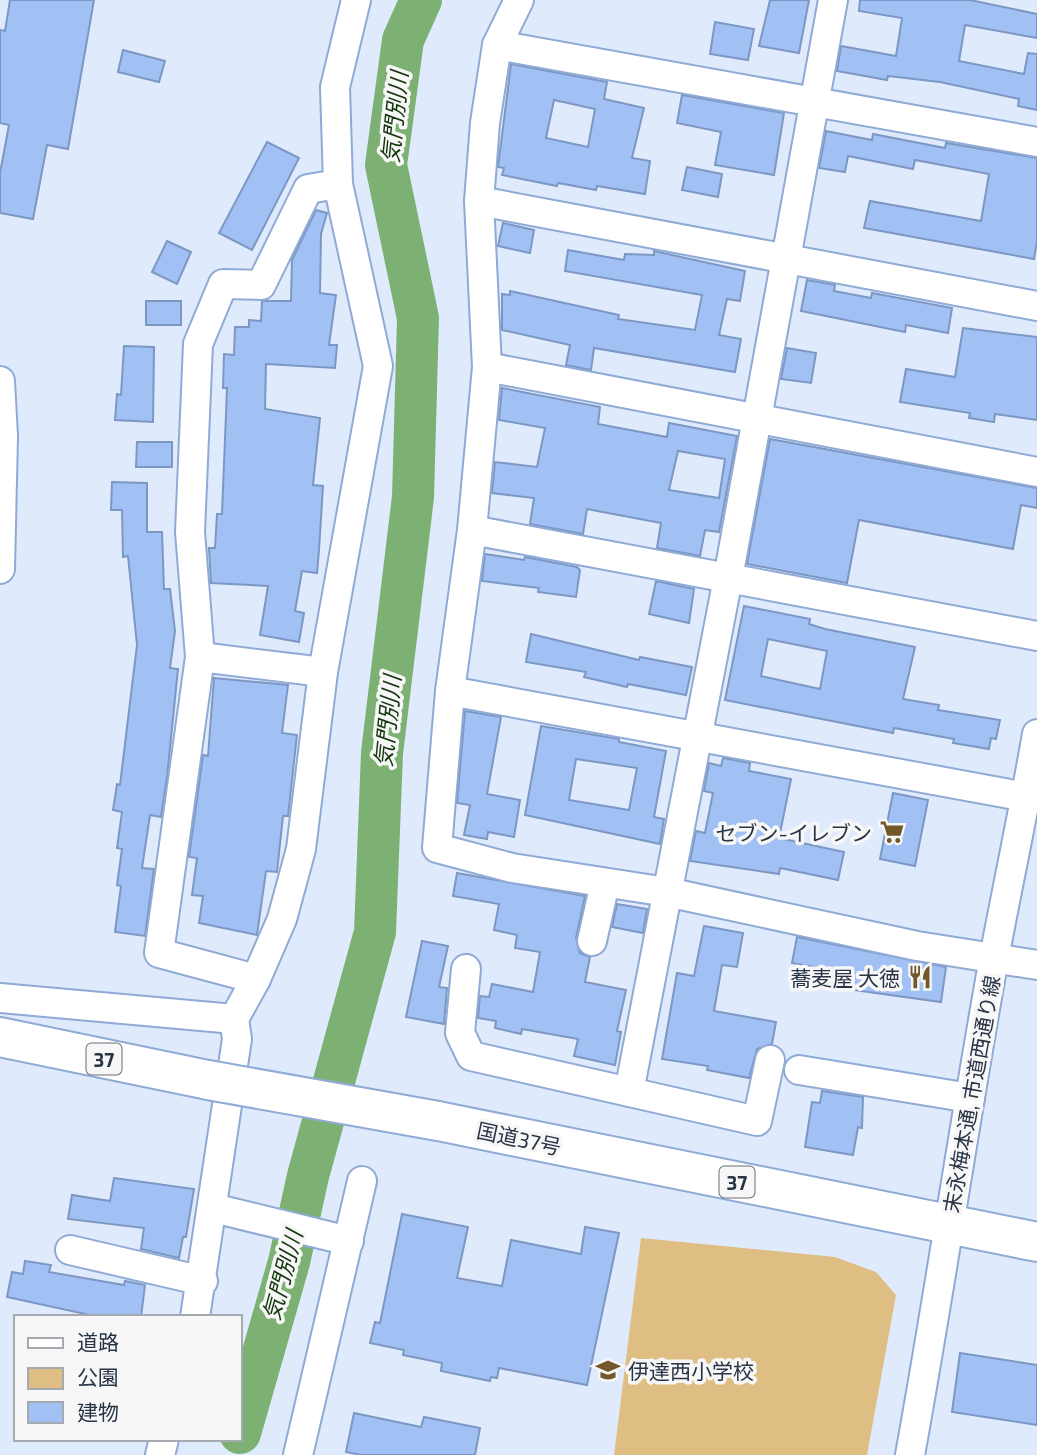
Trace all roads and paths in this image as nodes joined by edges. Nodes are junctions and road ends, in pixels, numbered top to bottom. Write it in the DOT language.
graph roads {
  1 [pos="356,0"];
  2 [pos="519,0"];
  3 [pos="833,0"];
  4 [pos="497,45"];
  5 [pos="815,101"];
  6 [pos="1037,142"];
  7 [pos="338,184"];
  8 [pos="479,201"];
  9 [pos="786,258"];
  10 [pos="1037,306"];
  11 [pos="487,367"];
  12 [pos="0,381"];
  13 [pos="755,421"];
  14 [pos="1,434"];
  15 [pos="1037,472"];
  16 [pos="472,530"];
  17 [pos="0,569"];
  18 [pos="728,578"];
  19 [pos="1037,636"];
  20 [pos="200,657"];
  21 [pos="323,672"];
  22 [pos="450,691"];
  23 [pos="1037,734"];
  24 [pos="697,737"];
  25 [pos="1032,798"];
  26 [pos="605,883"];
  27 [pos="667,892"];
  28 [pos="592,941"];
  29 [pos="994,957"];
  30 [pos="1037,965"];
  31 [pos="466,969"];
  32 [pos="256,979"];
  33 [pos="0,998"];
  34 [pos="234,1019"];
  35 [pos="0,1037"];
  36 [pos="770,1060"];
  37 [pos="799,1070"];
  38 [pos="629,1092"];
  39 [pos="970,1098"];
  40 [pos="362,1181"];
  41 [pos="219,1209"];
  42 [pos="949,1224"];
  43 [pos="339,1239"];
  44 [pos="1037,1242"];
  45 [pos="70,1250"];
  46 [pos="202,1281"];
  47 [pos="195,1315"];
  48 [pos="298,1455"];
  49 [pos="910,1455"];
  1 -- 7 [label="street"];
  2 -- 4 [label="street"];
  3 -- 5 [label="street"];
  4 -- 5 [label="street"];
  4 -- 8 [label="street"];
  5 -- 6 [label="street"];
  5 -- 9 [label="street"];
  7 -- 20 [label="street"];
  7 -- 21 [label="street"];
  8 -- 9 [label="street"];
  8 -- 11 [label="street"];
  9 -- 10 [label="street"];
  9 -- 13 [label="street"];
  11 -- 13 [label="street"];
  11 -- 16 [label="street"];
  12 -- 14 [label="street"];
  13 -- 15 [label="street"];
  13 -- 18 [label="street"];
  14 -- 17 [label="street"];
  16 -- 18 [label="street"];
  16 -- 22 [label="street"];
  18 -- 19 [label="street"];
  18 -- 24 [label="street"];
  20 -- 21 [label="street"];
  20 -- 32 [label="street"];
  21 -- 32 [label="street"];
  22 -- 24 [label="street"];
  22 -- 26 [label="street"];
  23 -- 25 [label="street, 末永梅本通, 市道西通り線"];
  24 -- 25 [label="street"];
  24 -- 27 [label="street"];
  25 -- 29 [label="street, 末永梅本通, 市道西通り線"];
  26 -- 27 [label="street"];
  26 -- 28 [label="street"];
  27 -- 29 [label="street"];
  27 -- 38 [label="street"];
  29 -- 30 [label="street"];
  29 -- 39 [label="street, 末永梅本通, 市道西通り線"];
  31 -- 38 [label="street"];
  32 -- 34 [label="street"];
  33 -- 34 [label="street"];
  34 -- 41 [label="street"];
  35 -- 42 [label="highway, 国道37号 / 37, bridge"];
  36 -- 38 [label="street"];
  37 -- 39 [label="street"];
  39 -- 42 [label="street, 末永梅本通, 市道西通り線"];
  40 -- 43 [label="street"];
  41 -- 43 [label="street"];
  41 -- 46 [label="street"];
  42 -- 44 [label="highway, 国道37号 / 37"];
  42 -- 49 [label="street, 末永梅本通, 市道西通り線"];
  43 -- 48 [label="street"];
  45 -- 46 [label="street"];
  46 -- 47 [label="street"];
}
